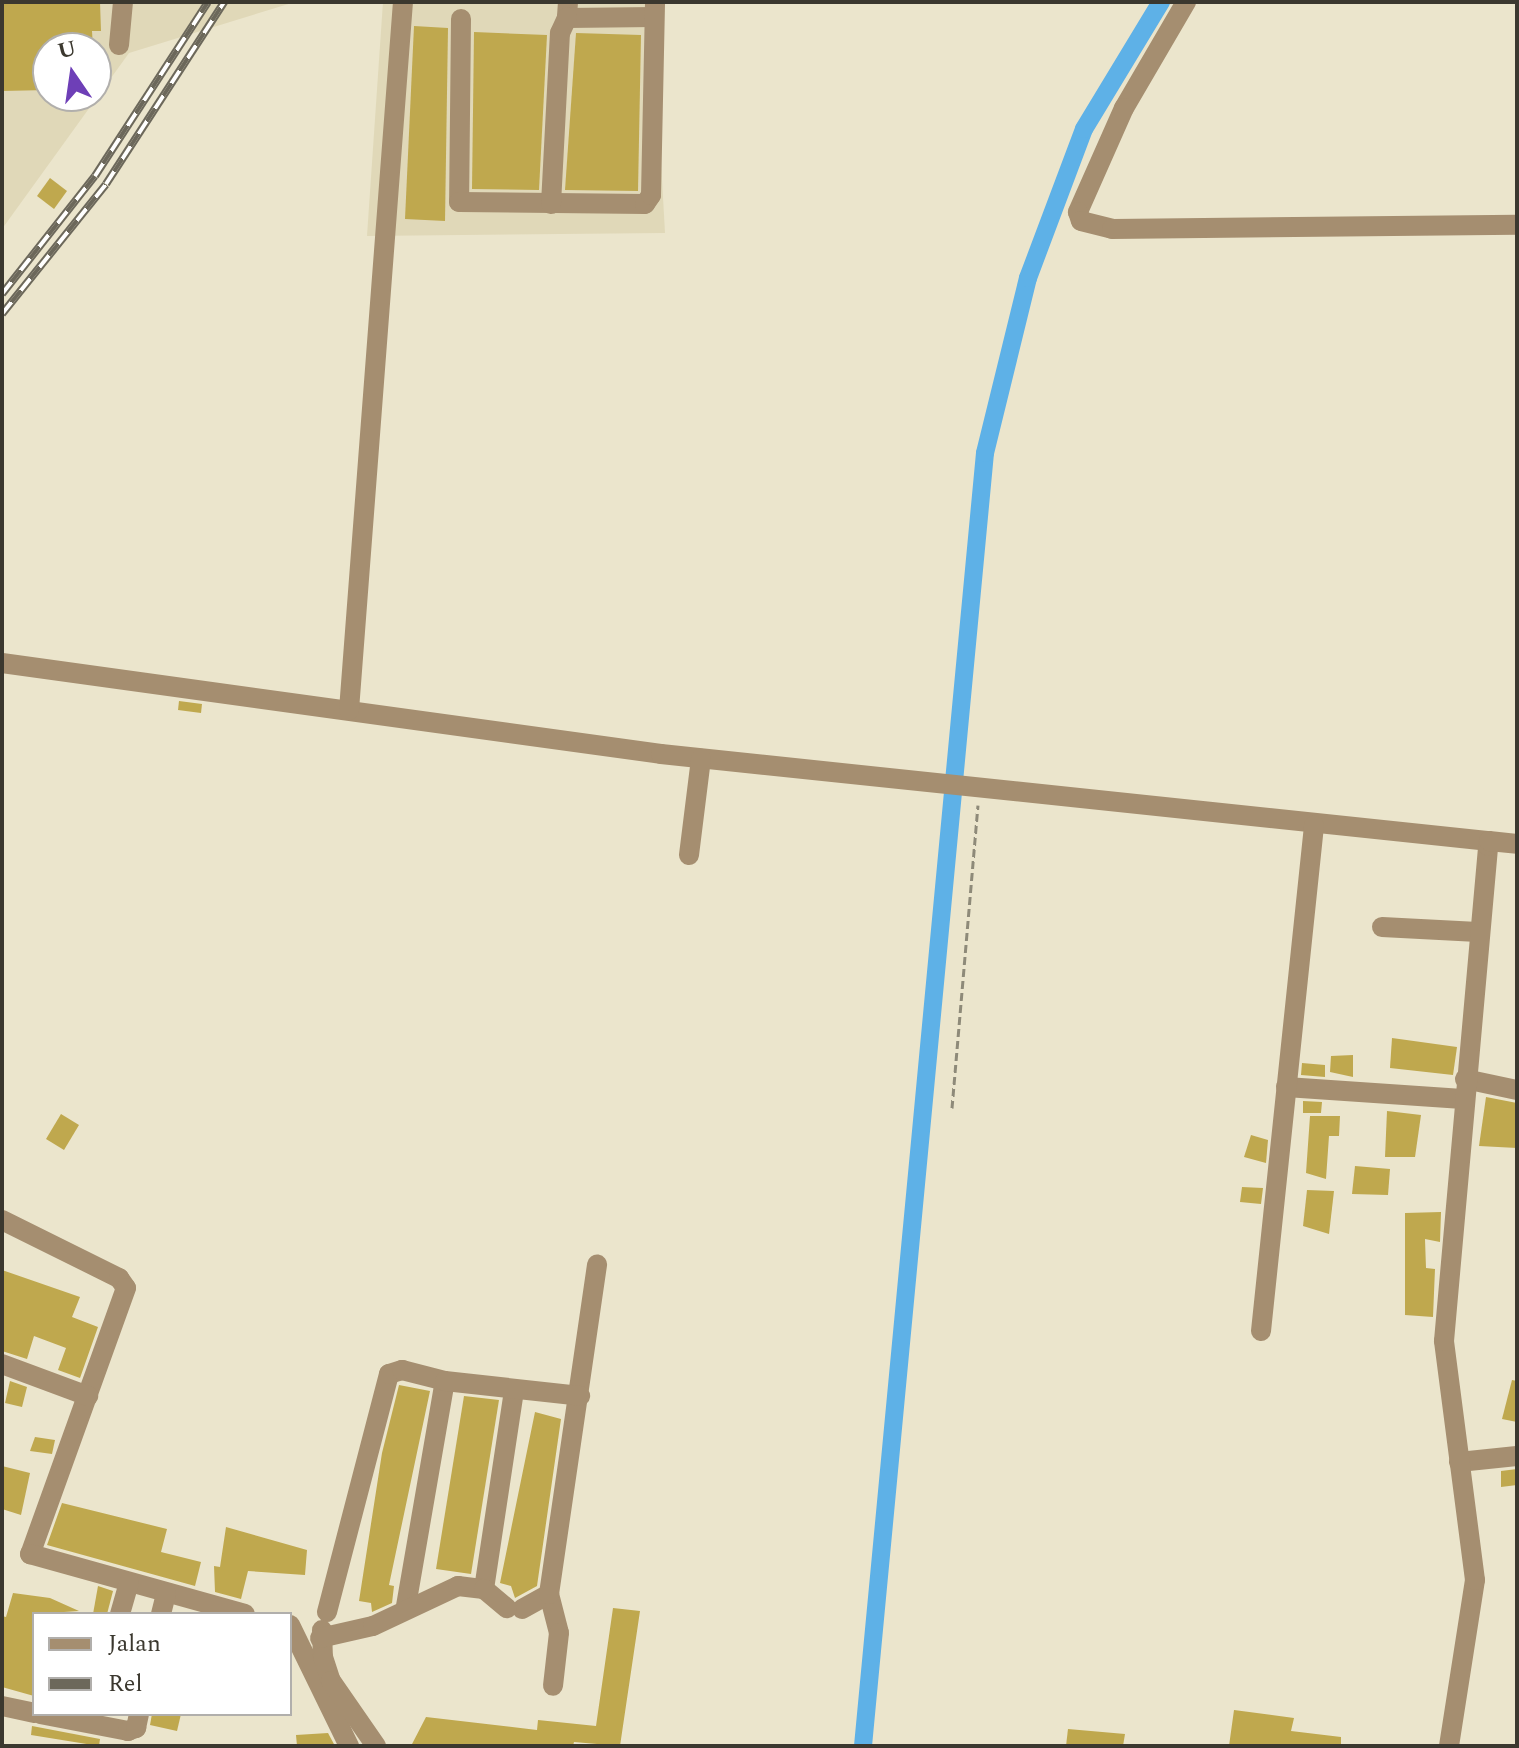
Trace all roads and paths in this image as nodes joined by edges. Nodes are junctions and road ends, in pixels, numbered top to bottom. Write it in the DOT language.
graph roads {
  1 [pos="123,2"];
  2 [pos="403,2"];
  3 [pos="1186,2"];
  4 [pos="567,10"];
  5 [pos="654,10"];
  6 [pos="461,19"];
  7 [pos="119,45"];
  8 [pos="551,204"];
  9 [pos="1517,225"];
  10 [pos="2,663"];
  11 [pos="349,710"];
  12 [pos="701,759"];
  13 [pos="976,788"];
  14 [pos="1314,826"];
  15 [pos="1489,841"];
  16 [pos="1517,844"];
  17 [pos="689,855"];
  18 [pos="1382,927"];
  19 [pos="1478,932"];
  20 [pos="1286,1087"];
  21 [pos="1464,1089"];
  22 [pos="1517,1090"];
  23 [pos="952,1108"];
  24 [pos="2,1220"];
  25 [pos="597,1264"];
  26 [pos="1261,1331"];
  27 [pos="2,1364"];
  28 [pos="445,1381"];
  29 [pos="514,1390"];
  30 [pos="88,1396"];
  31 [pos="580,1396"];
  32 [pos="1517,1456"];
  33 [pos="1459,1462"];
  34 [pos="129,1582"];
  35 [pos="484,1589"];
  36 [pos="549,1594"];
  37 [pos="163,1604"];
  38 [pos="406,1606"];
  39 [pos="121,1612"];
  40 [pos="229,1612"];
  41 [pos="323,1627"];
  42 [pos="292,1629"];
  43 [pos="553,1686"];
  44 [pos="2,1706"];
  45 [pos="32,1712"];
  46 [pos="66,1716"];
  47 [pos="139,1716"];
  48 [pos="94,1719"];
  49 [pos="120,1738"];
  50 [pos="349,1746"];
  51 [pos="376,1746"];
  52 [pos="1449,1746"];
  1 -- 7 [label="street"];
  2 -- 11 [label="street"];
  3 -- 9 [label="street"];
  4 -- 5 [label="street"];
  4 -- 8 [label="street"];
  5 -- 8 [label="street"];
  6 -- 8 [label="street"];
  10 -- 11 [label="street"];
  11 -- 12 [label="street"];
  12 -- 13 [label="street"];
  12 -- 17 [label="street"];
  13 -- 14 [label="street"];
  13 -- 23 [label="path"];
  14 -- 15 [label="street"];
  14 -- 20 [label="street"];
  15 -- 16 [label="street"];
  15 -- 19 [label="street"];
  18 -- 19 [label="street"];
  19 -- 21 [label="street"];
  20 -- 21 [label="street"];
  20 -- 26 [label="street"];
  21 -- 22 [label="street"];
  21 -- 33 [label="street"];
  24 -- 30 [label="street"];
  25 -- 31 [label="street"];
  27 -- 30 [label="street"];
  28 -- 29 [label="street"];
  28 -- 38 [label="street"];
  28 -- 41 [label="street"];
  29 -- 31 [label="street"];
  29 -- 35 [label="street"];
  30 -- 34 [label="street"];
  31 -- 36 [label="street"];
  32 -- 33 [label="street"];
  33 -- 52 [label="street"];
  34 -- 37 [label="street"];
  34 -- 39 [label="street"];
  35 -- 36 [label="street"];
  35 -- 38 [label="street"];
  36 -- 43 [label="street"];
  37 -- 40 [label="street"];
  38 -- 41 [label="street"];
  41 -- 51 [label="street"];
  42 -- 50 [label="street"];
  44 -- 45 [label="street"];
  46 -- 48 [label="street"];
  47 -- 49 [label="street"];
  48 -- 49 [label="street"];
}
